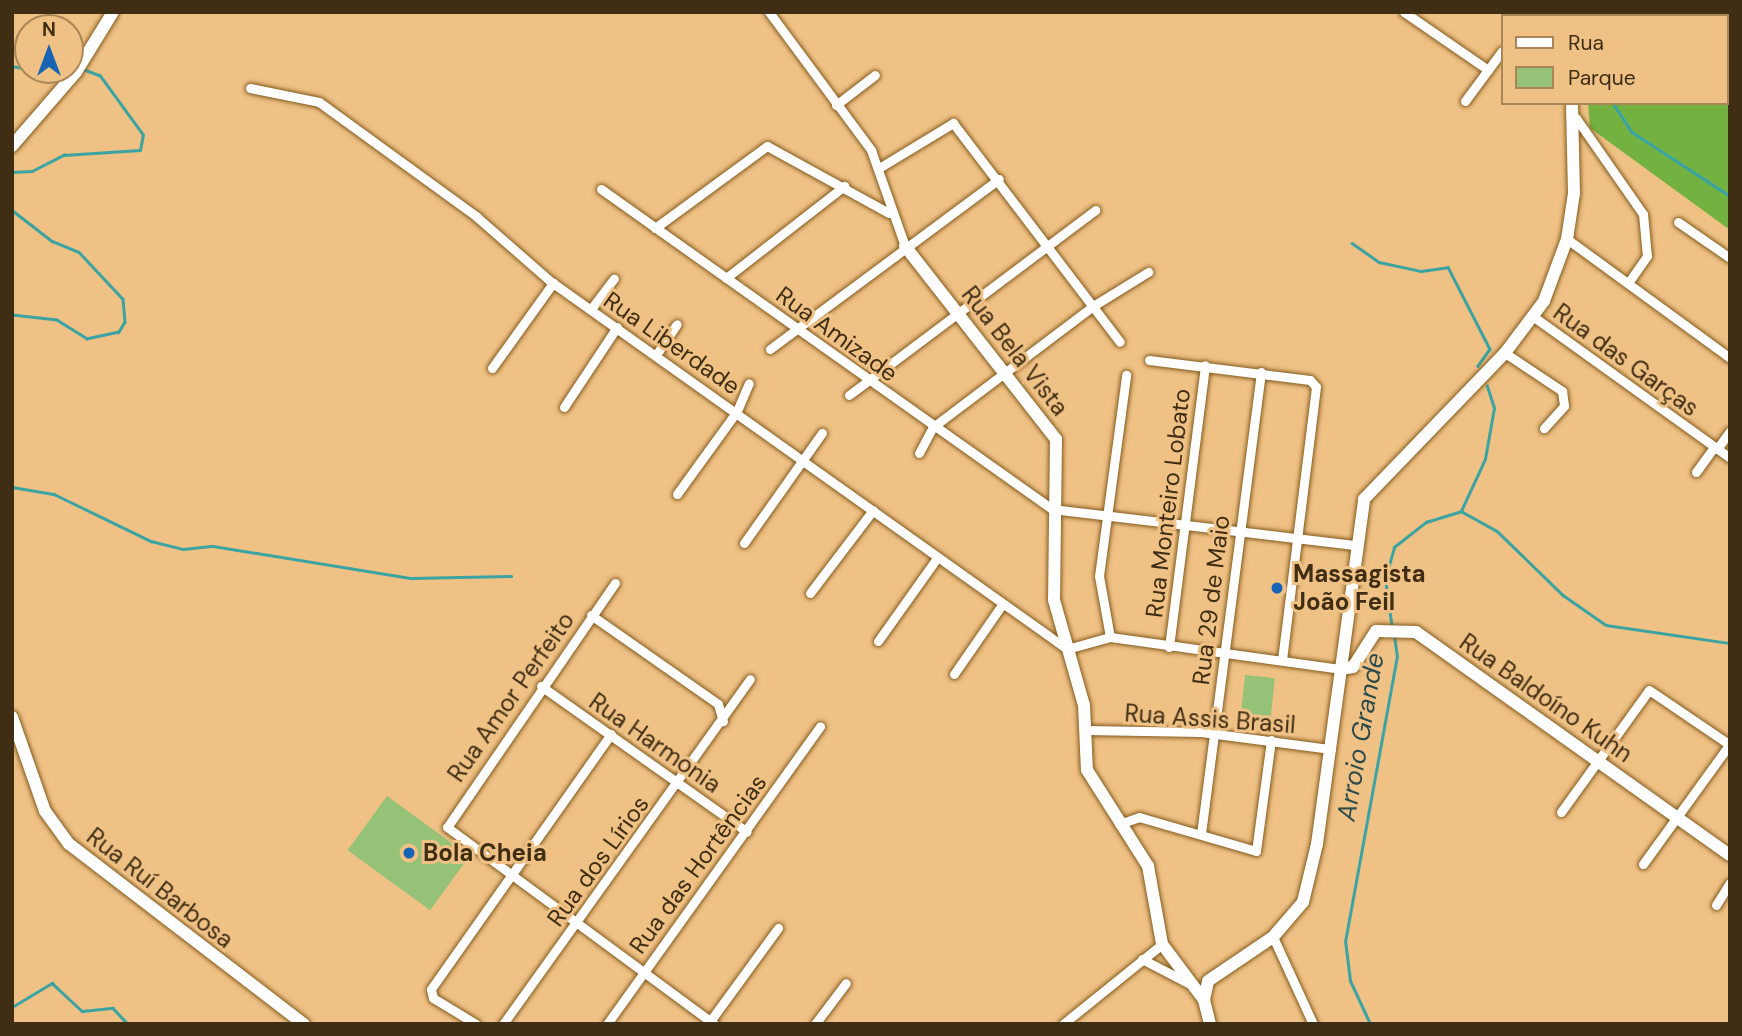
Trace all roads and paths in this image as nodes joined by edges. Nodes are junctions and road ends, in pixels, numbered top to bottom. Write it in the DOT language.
graph roads {
  1 [pos="113,12"];
  2 [pos="769,12"];
  3 [pos="1405,12"];
  4 [pos="1500,54"];
  5 [pos="1488,70"];
  6 [pos="875,75"];
  7 [pos="250,88"];
  8 [pos="1465,101"];
  9 [pos="835,105"];
  10 [pos="1573,105"];
  11 [pos="1576,118"];
  12 [pos="13,145"];
  13 [pos="879,168"];
  14 [pos="999,179"];
  15 [pos="844,186"];
  16 [pos="601,189"];
  17 [pos="1095,210"];
  18 [pos="889,213"];
  19 [pos="1678,222"];
  20 [pos="655,228"];
  21 [pos="1567,239"];
  22 [pos="1048,243"];
  23 [pos="905,246"];
  24 [pos="1730,258"];
  25 [pos="1148,272"];
  26 [pos="726,278"];
  27 [pos="614,279"];
  28 [pos="553,283"];
  29 [pos="1628,283"];
  30 [pos="1093,306"];
  31 [pos="591,309"];
  32 [pos="957,310"];
  33 [pos="1534,317"];
  34 [pos="677,324"];
  35 [pos="793,326"];
  36 [pos="617,327"];
  37 [pos="1120,342"];
  38 [pos="770,349"];
  39 [pos="1505,353"];
  40 [pos="656,355"];
  41 [pos="1730,358"];
  42 [pos="1149,360"];
  43 [pos="1205,365"];
  44 [pos="492,368"];
  45 [pos="1261,372"];
  46 [pos="1007,373"];
  47 [pos="1126,375"];
  48 [pos="866,379"];
  49 [pos="750,383"];
  50 [pos="849,395"];
  51 [pos="564,407"];
  52 [pos="737,411"];
  53 [pos="933,427"];
  54 [pos="1544,429"];
  55 [pos="1730,431"];
  56 [pos="822,432"];
  57 [pos="1715,448"];
  58 [pos="919,453"];
  59 [pos="1730,458"];
  60 [pos="804,459"];
  61 [pos="1696,472"];
  62 [pos="677,494"];
  63 [pos="1052,509"];
  64 [pos="873,510"];
  65 [pos="1105,514"];
  66 [pos="1184,522"];
  67 [pos="1240,529"];
  68 [pos="1297,538"];
  69 [pos="744,542"];
  70 [pos="1354,545"];
  71 [pos="937,558"];
  72 [pos="615,583"];
  73 [pos="810,593"];
  74 [pos="1001,606"];
  75 [pos="592,615"];
  76 [pos="1110,637"];
  77 [pos="878,641"];
  78 [pos="1169,647"];
  79 [pos="1068,649"];
  80 [pos="1224,654"];
  81 [pos="1282,659"];
  82 [pos="1340,669"];
  83 [pos="954,674"];
  84 [pos="750,679"];
  85 [pos="541,686"];
  86 [pos="12,717"];
  87 [pos="723,721"];
  88 [pos="820,726"];
  89 [pos="1086,730"];
  90 [pos="611,734"];
  91 [pos="1214,734"];
  92 [pos="1270,740"];
  93 [pos="1729,745"];
  94 [pos="1331,748"];
  95 [pos="1597,759"];
  96 [pos="680,783"];
  97 [pos="1561,812"];
  98 [pos="1678,816"];
  99 [pos="1119,824"];
  100 [pos="747,832"];
  101 [pos="1201,834"];
  102 [pos="1730,855"];
  103 [pos="1643,864"];
  104 [pos="510,877"];
  105 [pos="1730,883"];
  106 [pos="1716,905"];
  107 [pos="576,925"];
  108 [pos="778,928"];
  109 [pos="1273,937"];
  110 [pos="1162,944"];
  111 [pos="1142,959"];
  112 [pos="643,974"];
  113 [pos="846,983"];
  114 [pos="1195,986"];
  115 [pos="1204,1000"];
  116 [pos="711,1023"];
  117 [pos="304,1024"];
  118 [pos="476,1024"];
  119 [pos="503,1024"];
  120 [pos="607,1024"];
  121 [pos="815,1024"];
  122 [pos="1063,1024"];
  123 [pos="1210,1024"];
  124 [pos="1312,1024"];
  1 -- 12 [label="main road"];
  2 -- 9 [label="street, Rua Bela Vista"];
  3 -- 5 [label="street"];
  4 -- 5 [label="street"];
  5 -- 8 [label="street"];
  6 -- 9 [label="street"];
  7 -- 28 [label="street, Rua Liberdade"];
  9 -- 13 [label="street, Rua Bela Vista"];
  10 -- 11 [label="main road"];
  11 -- 21 [label="main road"];
  11 -- 29 [label="street"];
  13 -- 14 [label="street"];
  13 -- 18 [label="street, Rua Bela Vista"];
  14 -- 22 [label="street"];
  14 -- 23 [label="street"];
  15 -- 18 [label="street"];
  15 -- 20 [label="street"];
  15 -- 26 [label="street"];
  16 -- 20 [label="street, Rua Amizade"];
  17 -- 22 [label="street"];
  18 -- 23 [label="street, Rua Bela Vista"];
  19 -- 24 [label="street"];
  20 -- 26 [label="street, Rua Amizade"];
  21 -- 29 [label="street"];
  21 -- 33 [label="main road"];
  22 -- 30 [label="street"];
  22 -- 32 [label="street"];
  23 -- 32 [label="main road, Rua Bela Vista"];
  23 -- 35 [label="street"];
  25 -- 30 [label="street"];
  26 -- 35 [label="street, Rua Amizade"];
  27 -- 31 [label="street"];
  28 -- 31 [label="street, Rua Liberdade"];
  28 -- 44 [label="street"];
  29 -- 41 [label="street"];
  30 -- 37 [label="street"];
  30 -- 46 [label="street"];
  31 -- 36 [label="street, Rua Liberdade"];
  32 -- 46 [label="main road, Rua Bela Vista"];
  32 -- 48 [label="street"];
  33 -- 39 [label="main road"];
  33 -- 57 [label="street, Rua das Garças"];
  34 -- 40 [label="street"];
  35 -- 38 [label="street"];
  35 -- 48 [label="street, Rua Amizade"];
  36 -- 40 [label="street, Rua Liberdade"];
  36 -- 51 [label="street"];
  39 -- 54 [label="street"];
  39 -- 70 [label="main road"];
  40 -- 52 [label="street, Rua Liberdade"];
  42 -- 43 [label="street"];
  43 -- 45 [label="street"];
  43 -- 66 [label="street, Rua Monteiro Lobato"];
  45 -- 67 [label="street, Rua 29 de Maio"];
  45 -- 68 [label="street"];
  46 -- 53 [label="street"];
  46 -- 63 [label="main road, Rua Bela Vista"];
  47 -- 65 [label="street"];
  48 -- 50 [label="street"];
  48 -- 53 [label="street, Rua Amizade"];
  49 -- 52 [label="street"];
  52 -- 60 [label="street, Rua Liberdade"];
  52 -- 62 [label="street"];
  53 -- 58 [label="street"];
  53 -- 63 [label="street, Rua Amizade"];
  55 -- 57 [label="street"];
  56 -- 60 [label="street"];
  57 -- 59 [label="street, Rua das Garças"];
  57 -- 61 [label="street"];
  60 -- 64 [label="street, Rua Liberdade"];
  60 -- 69 [label="street"];
  63 -- 65 [label="street"];
  63 -- 79 [label="main road, Rua Bela Vista"];
  64 -- 71 [label="street, Rua Liberdade"];
  64 -- 73 [label="street"];
  65 -- 66 [label="street"];
  65 -- 76 [label="street"];
  66 -- 67 [label="street"];
  66 -- 78 [label="street, Rua Monteiro Lobato"];
  67 -- 68 [label="street"];
  67 -- 80 [label="street, Rua 29 de Maio"];
  68 -- 70 [label="street"];
  68 -- 81 [label="street"];
  70 -- 82 [label="main road"];
  71 -- 74 [label="street, Rua Liberdade"];
  71 -- 77 [label="street"];
  72 -- 75 [label="street, Rua Amor Perfeito"];
  74 -- 79 [label="street, Rua Liberdade"];
  74 -- 83 [label="street"];
  75 -- 85 [label="street, Rua Amor Perfeito"];
  75 -- 87 [label="street"];
  76 -- 78 [label="street"];
  76 -- 79 [label="street"];
  78 -- 80 [label="street"];
  79 -- 89 [label="main road, Rua Bela Vista"];
  80 -- 81 [label="street"];
  80 -- 91 [label="street, Rua 29 de Maio"];
  81 -- 82 [label="street"];
  82 -- 94 [label="main road"];
  82 -- 95 [label="main road, Rua Baldoíno Kuhn"];
  84 -- 87 [label="street, Rua dos Lírios"];
  85 -- 90 [label="street, Rua Harmonia"];
  85 -- 104 [label="street, Rua Amor Perfeito"];
  86 -- 117 [label="main road, Rua Ruí Barbosa"];
  87 -- 96 [label="street, Rua dos Lírios"];
  88 -- 100 [label="street, Rua das Hortências"];
  89 -- 91 [label="street, Rua Assis Brasil"];
  89 -- 99 [label="main road, Rua Bela Vista"];
  90 -- 96 [label="street, Rua Harmonia"];
  90 -- 104 [label="street"];
  91 -- 92 [label="street, Rua Assis Brasil"];
  91 -- 101 [label="street, Rua 29 de Maio"];
  92 -- 94 [label="street, Rua Assis Brasil"];
  92 -- 101 [label="street"];
  93 -- 95 [label="street"];
  93 -- 98 [label="street"];
  94 -- 109 [label="main road"];
  95 -- 97 [label="street"];
  95 -- 98 [label="main road, Rua Baldoíno Kuhn"];
  96 -- 100 [label="street, Rua Harmonia"];
  96 -- 107 [label="street, Rua dos Lírios"];
  98 -- 102 [label="main road, Rua Baldoíno Kuhn"];
  98 -- 103 [label="street"];
  99 -- 101 [label="street"];
  99 -- 110 [label="main road, Rua Bela Vista"];
  100 -- 112 [label="street, Rua das Hortências"];
  104 -- 107 [label="street"];
  104 -- 118 [label="street"];
  105 -- 106 [label="street"];
  107 -- 112 [label="street"];
  107 -- 119 [label="street, Rua dos Lírios"];
  108 -- 116 [label="street"];
  109 -- 115 [label="main road"];
  109 -- 124 [label="street"];
  110 -- 111 [label="street"];
  110 -- 114 [label="main road, Rua Bela Vista"];
  111 -- 114 [label="street"];
  111 -- 122 [label="street"];
  112 -- 116 [label="street"];
  112 -- 120 [label="street, Rua das Hortências"];
  113 -- 121 [label="street"];
  114 -- 115 [label="main road, Rua Bela Vista"];
  115 -- 123 [label="main road, Rua Bela Vista"];
}
